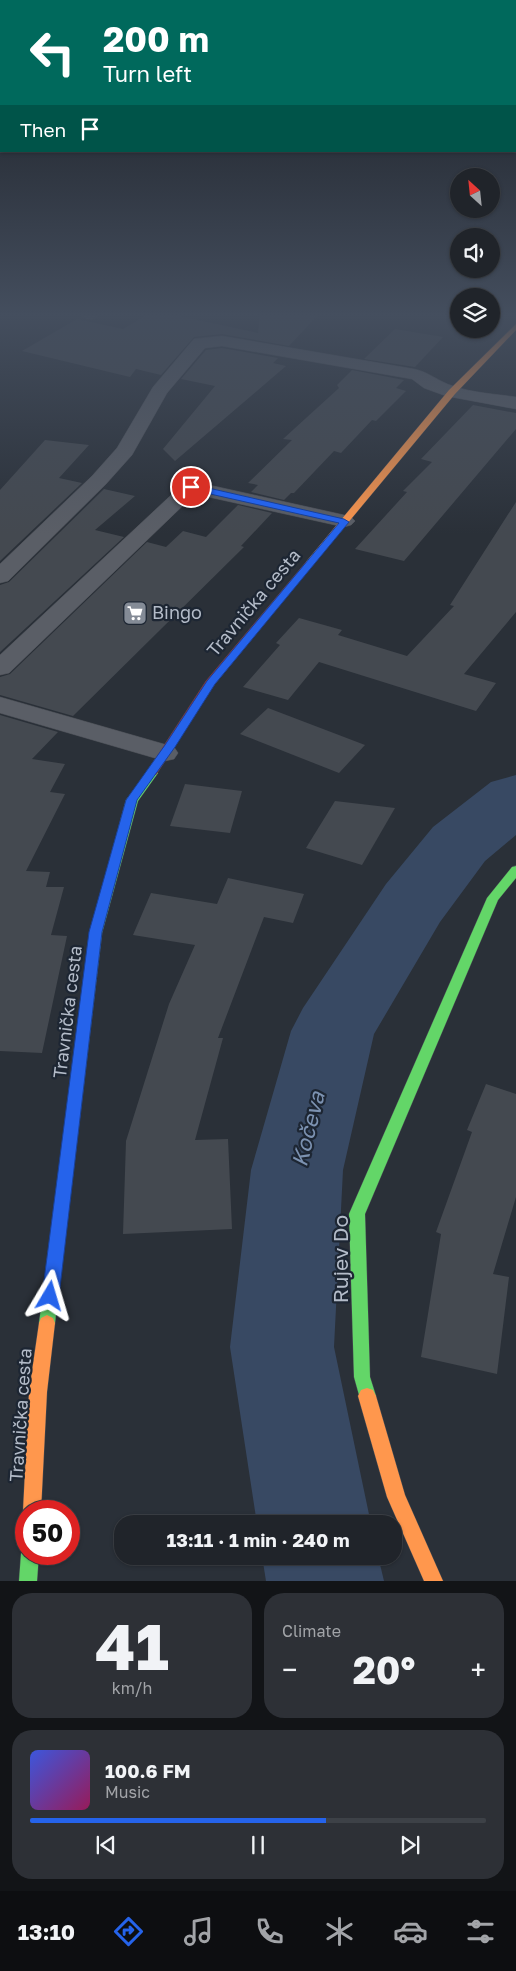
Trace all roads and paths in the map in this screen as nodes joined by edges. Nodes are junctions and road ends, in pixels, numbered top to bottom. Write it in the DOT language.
graph roads {
  1 [pos="163,387"];
  2 [pos="438,387"];
  3 [pos="457,387"];
  4 [pos="452,392"];
  5 [pos="516,403"];
  6 [pos="344,522"];
  7 [pos="0,576"];
  8 [pos="0,668"];
  9 [pos="0,705"];
  10 [pos="165,753"];
  11 [pos="516,870"];
  12 [pos="33,1500"];
  13 [pos="29,1565"];
  14 [pos="28,1581"];
  15 [pos="434,1581"];
  1 -- 7 [label="street"];
  2 -- 4 [label="street"];
  3 -- 4 [label="main road, Travnička cesta"];
  4 -- 5 [label="street"];
  4 -- 6 [label="main road, Travnička cesta"];
  6 -- 8 [label="street"];
  6 -- 10 [label="main road, Travnička cesta"];
  9 -- 10 [label="street"];
  10 -- 12 [label="main road, Travnička cesta"];
  11 -- 15 [label="main road, Rujev Do"];
  13 -- 14 [label="main road"];
}
